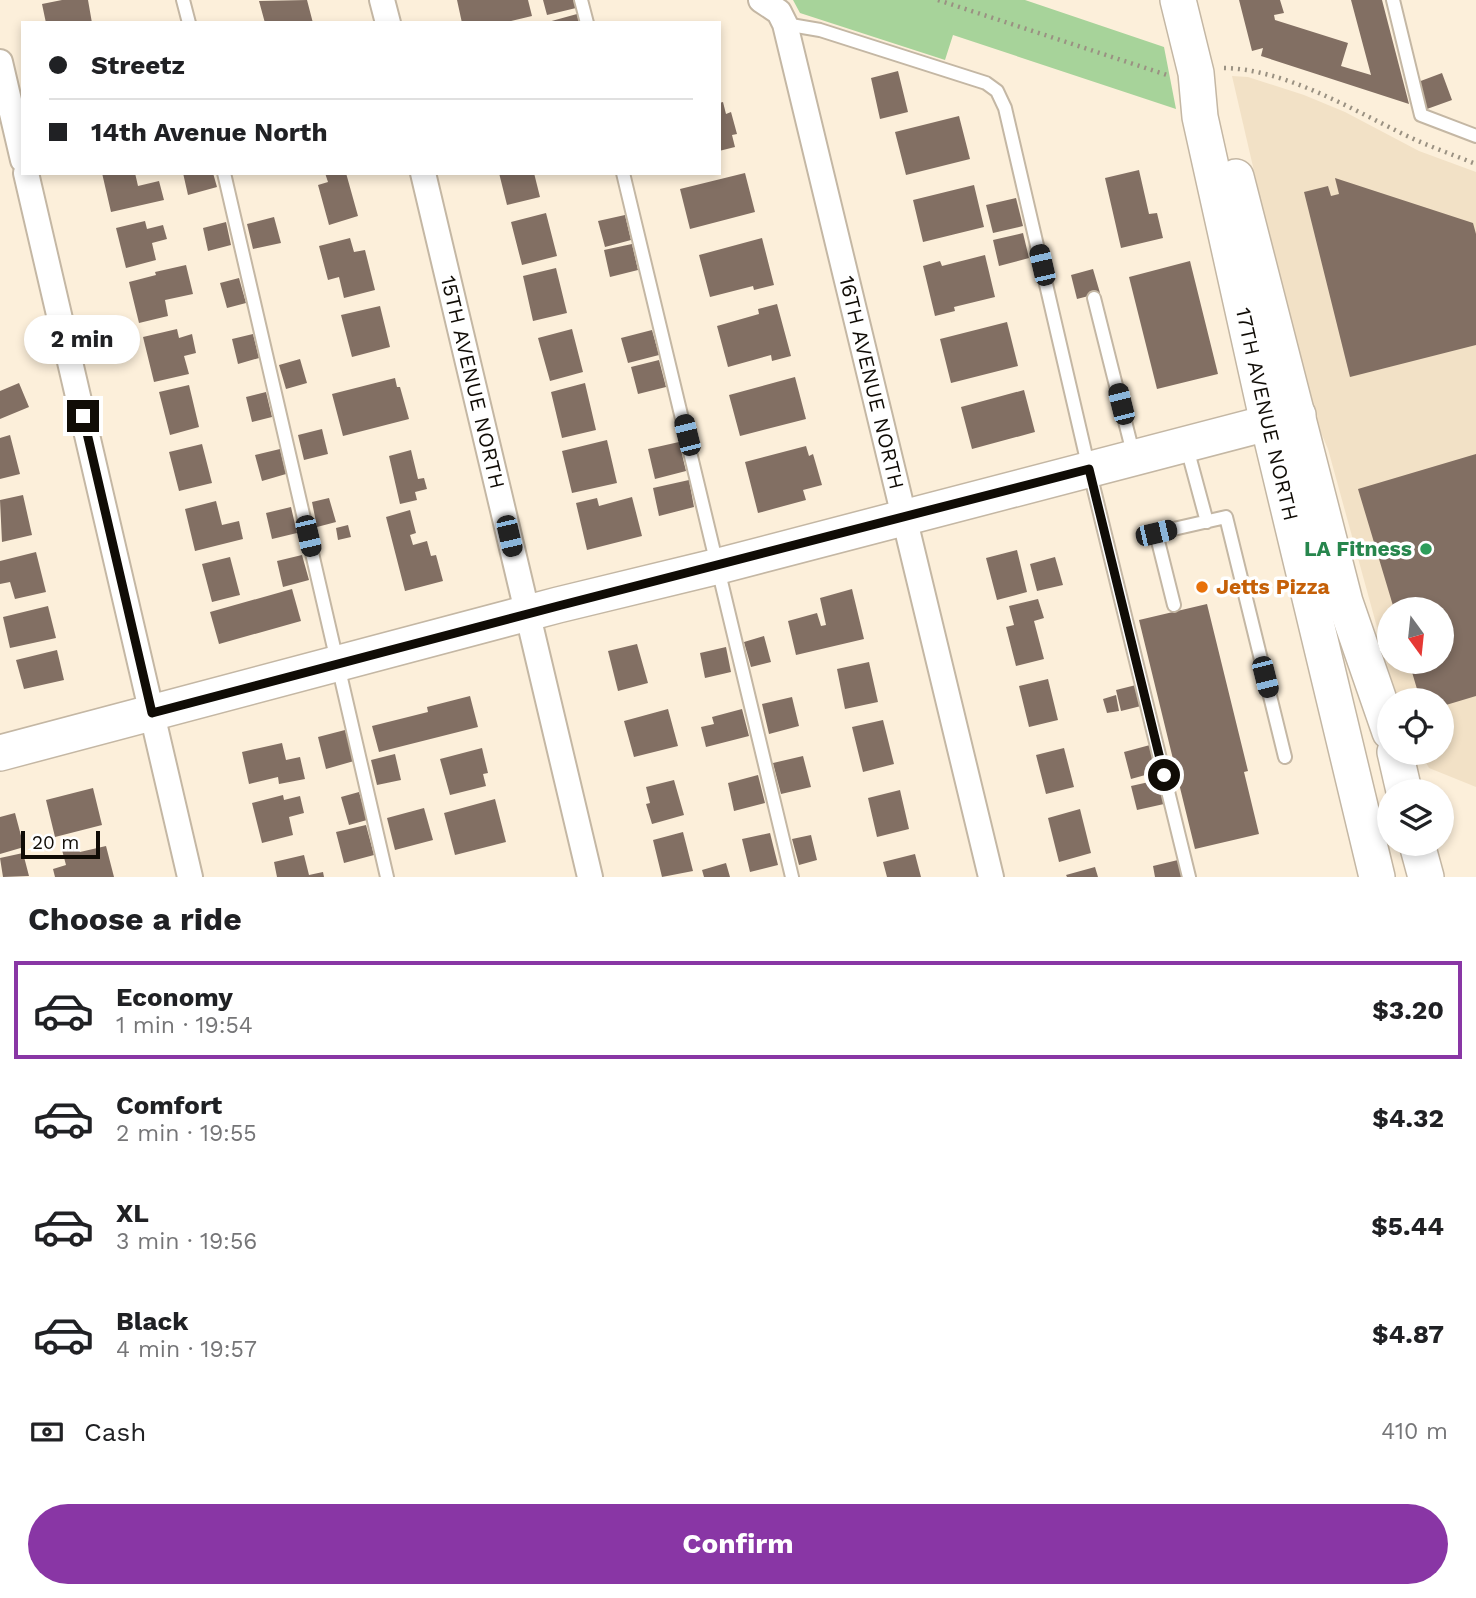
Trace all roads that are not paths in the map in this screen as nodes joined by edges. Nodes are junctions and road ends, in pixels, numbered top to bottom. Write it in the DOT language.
graph roads {
  1 [pos="183,0"];
  2 [pos="382,0"];
  3 [pos="581,0"];
  4 [pos="1178,0"];
  5 [pos="1393,0"];
  6 [pos="775,12"];
  7 [pos="188,21"];
  8 [pos="387,21"];
  9 [pos="586,21"];
  10 [pos="0,62"];
  11 [pos="1476,136"];
  12 [pos="21,151"];
  13 [pos="26,175"];
  14 [pos="224,175"];
  15 [pos="424,175"];
  16 [pos="623,175"];
  17 [pos="1094,298"];
  18 [pos="1283,419"];
  19 [pos="1186,444"];
  20 [pos="1134,457"];
  21 [pos="1089,469"];
  22 [pos="902,517"];
  23 [pos="1207,522"];
  24 [pos="719,566"];
  25 [pos="1174,605"];
  26 [pos="528,614"];
  27 [pos="338,665"];
  28 [pos="1377,695"];
  29 [pos="152,713"];
  30 [pos="0,753"];
  31 [pos="1284,757"];
  32 [pos="1420,856"];
  33 [pos="190,877"];
  34 [pos="387,877"];
  35 [pos="590,877"];
  36 [pos="792,877"];
  37 [pos="990,877"];
  38 [pos="1189,877"];
  39 [pos="1377,877"];
  40 [pos="1426,877"];
  1 -- 7 [label="lane"];
  2 -- 8 [label="street"];
  3 -- 9 [label="lane"];
  4 -- 18 [label="street, 17TH AVENUE NORTH"];
  5 -- 11 [label="lane"];
  6 -- 21 [label="lane"];
  6 -- 22 [label="street, 16TH AVENUE NORTH"];
  10 -- 12 [label="street"];
  13 -- 29 [label="street"];
  14 -- 27 [label="lane"];
  15 -- 26 [label="street, 15TH AVENUE NORTH"];
  16 -- 24 [label="lane"];
  17 -- 20 [label="lane"];
  18 -- 19 [label="street"];
  18 -- 28 [label="street, 17TH AVENUE NORTH"];
  18 -- 39 [label="street, 17TH AVENUE NORTH"];
  19 -- 20 [label="street"];
  19 -- 23 [label="lane"];
  20 -- 21 [label="street"];
  21 -- 22 [label="street"];
  21 -- 38 [label="lane"];
  22 -- 24 [label="street"];
  22 -- 37 [label="street, 16TH AVENUE NORTH"];
  23 -- 25 [label="lane"];
  23 -- 31 [label="lane"];
  24 -- 26 [label="street"];
  24 -- 36 [label="lane"];
  26 -- 27 [label="street"];
  26 -- 35 [label="street, 15TH AVENUE NORTH"];
  27 -- 29 [label="street"];
  27 -- 34 [label="lane"];
  29 -- 30 [label="street"];
  29 -- 33 [label="street"];
  32 -- 40 [label="street"];
}
